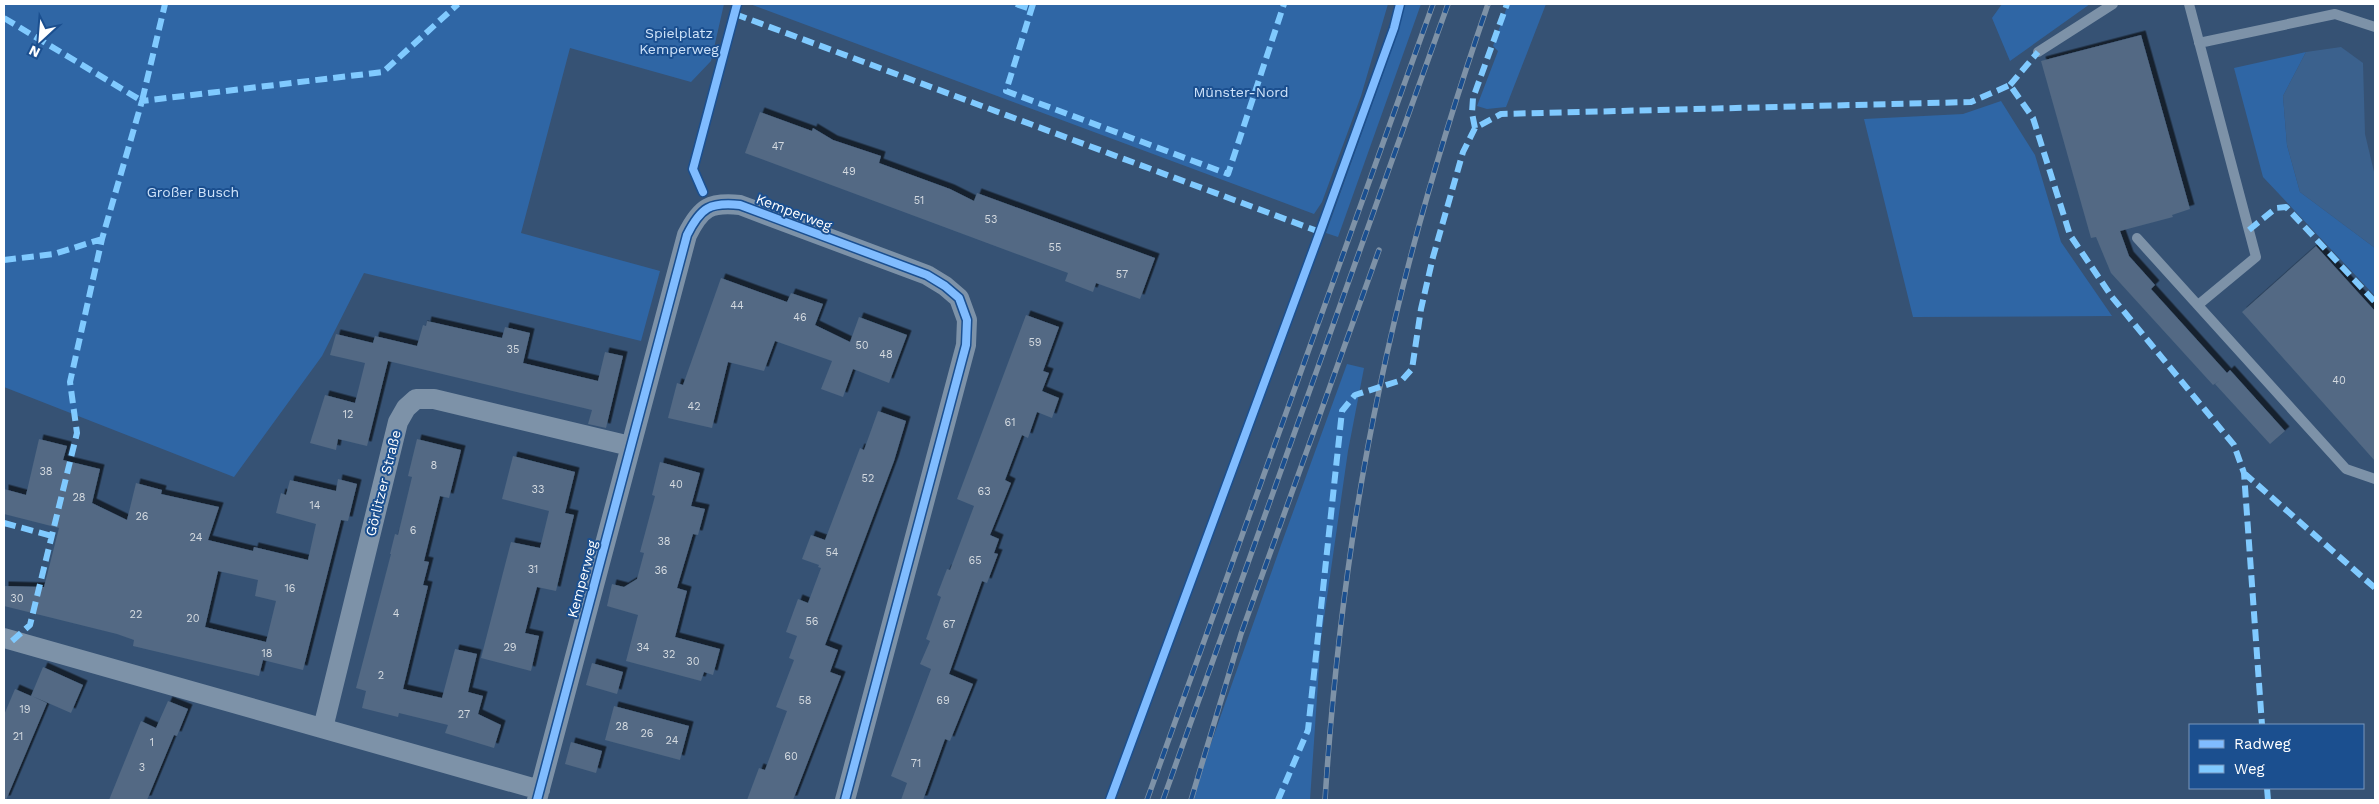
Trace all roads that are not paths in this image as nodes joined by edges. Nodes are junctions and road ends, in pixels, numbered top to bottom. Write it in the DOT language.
graph roads {
  1 [pos="2113,4"];
  2 [pos="2189,4"];
  3 [pos="2375,27"];
  4 [pos="2199,43"];
  5 [pos="2038,52"];
  6 [pos="2136,238"];
  7 [pos="2198,305"];
  8 [pos="630,446"];
  9 [pos="2375,479"];
  10 [pos="4,638"];
  11 [pos="323,728"];
  12 [pos="538,795"];
  13 [pos="845,800"];
  1 -- 5 [label="lane"];
  2 -- 4 [label="lane"];
  3 -- 4 [label="lane"];
  4 -- 7 [label="lane"];
  6 -- 7 [label="lane"];
  7 -- 9 [label="lane"];
  8 -- 11 [label="street, Görlitzer Straße"];
  8 -- 12 [label="street, Kemperweg"];
  8 -- 13 [label="street, Kemperweg"];
  10 -- 11 [label="street"];
  11 -- 12 [label="street"];
}
